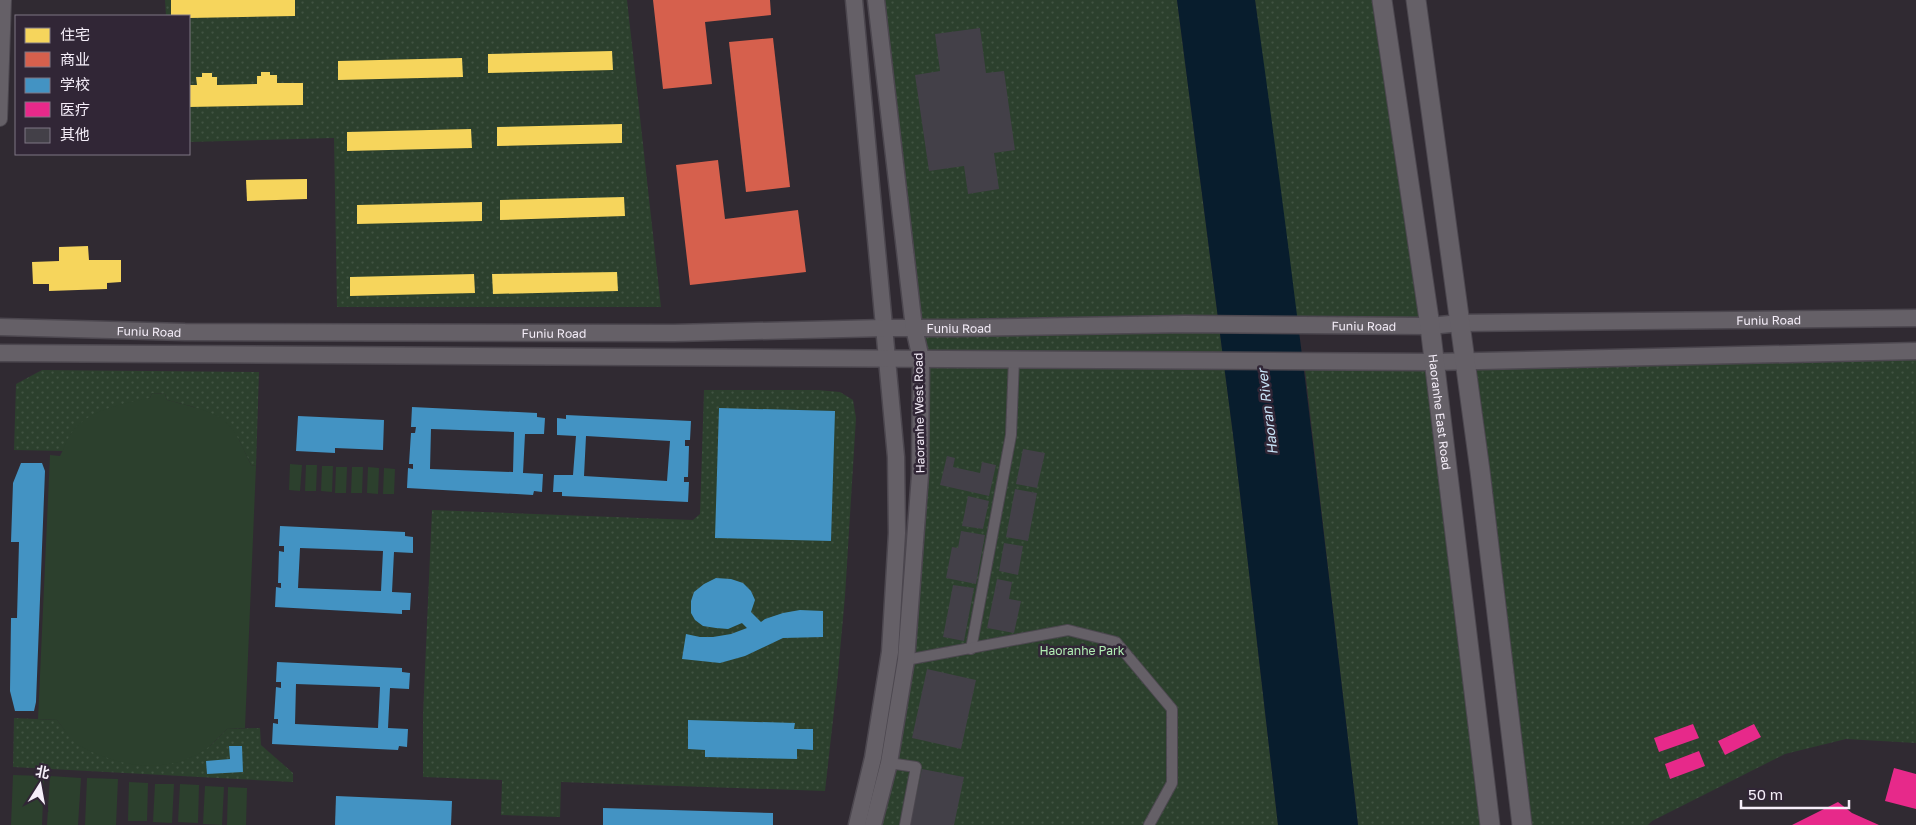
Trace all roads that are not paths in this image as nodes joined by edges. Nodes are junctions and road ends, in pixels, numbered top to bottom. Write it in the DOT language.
graph roads {
  1 [pos="4,0"];
  2 [pos="854,0"];
  3 [pos="876,0"];
  4 [pos="1382,0"];
  5 [pos="1416,0"];
  6 [pos="0,119"];
  7 [pos="1916,318"];
  8 [pos="1460,323"];
  9 [pos="1430,326"];
  10 [pos="0,327"];
  11 [pos="884,328"];
  12 [pos="914,328"];
  13 [pos="1916,351"];
  14 [pos="0,353"];
  15 [pos="887,359"];
  16 [pos="921,359"];
  17 [pos="1014,359"];
  18 [pos="1465,360"];
  19 [pos="1434,362"];
  20 [pos="971,649"];
  21 [pos="906,660"];
  22 [pos="888,763"];
  23 [pos="858,825"];
  24 [pos="873,825"];
  25 [pos="905,825"];
  26 [pos="1149,825"];
  27 [pos="1490,825"];
  28 [pos="1522,825"];
  1 -- 6 [label="street"];
  2 -- 11 [label="street, Haoranhe West Road"];
  3 -- 12 [label="street, Haoranhe West Road"];
  4 -- 9 [label="main road, Haoranhe East Road"];
  5 -- 8 [label="main road"];
  7 -- 8 [label="street, Funiu Road"];
  8 -- 9 [label="street, Funiu Road"];
  8 -- 18 [label="main road"];
  9 -- 12 [label="street, Funiu Road"];
  9 -- 19 [label="main road, Haoranhe East Road"];
  10 -- 11 [label="street, Funiu Road"];
  11 -- 12 [label="street, Funiu Road"];
  11 -- 15 [label="street, Haoranhe West Road"];
  12 -- 16 [label="street, Haoranhe West Road"];
  13 -- 18 [label="street"];
  14 -- 15 [label="street"];
  15 -- 16 [label="street"];
  15 -- 23 [label="street, Haoranhe West Road"];
  16 -- 17 [label="street"];
  16 -- 21 [label="street, Haoranhe West Road"];
  17 -- 19 [label="street"];
  17 -- 20 [label="street"];
  18 -- 19 [label="street"];
  18 -- 28 [label="main road"];
  19 -- 27 [label="main road, Haoranhe East Road"];
  20 -- 21 [label="street"];
  20 -- 26 [label="street"];
  21 -- 22 [label="street, Haoranhe West Road"];
  22 -- 24 [label="street, Haoranhe West Road"];
  22 -- 25 [label="street"];
}
